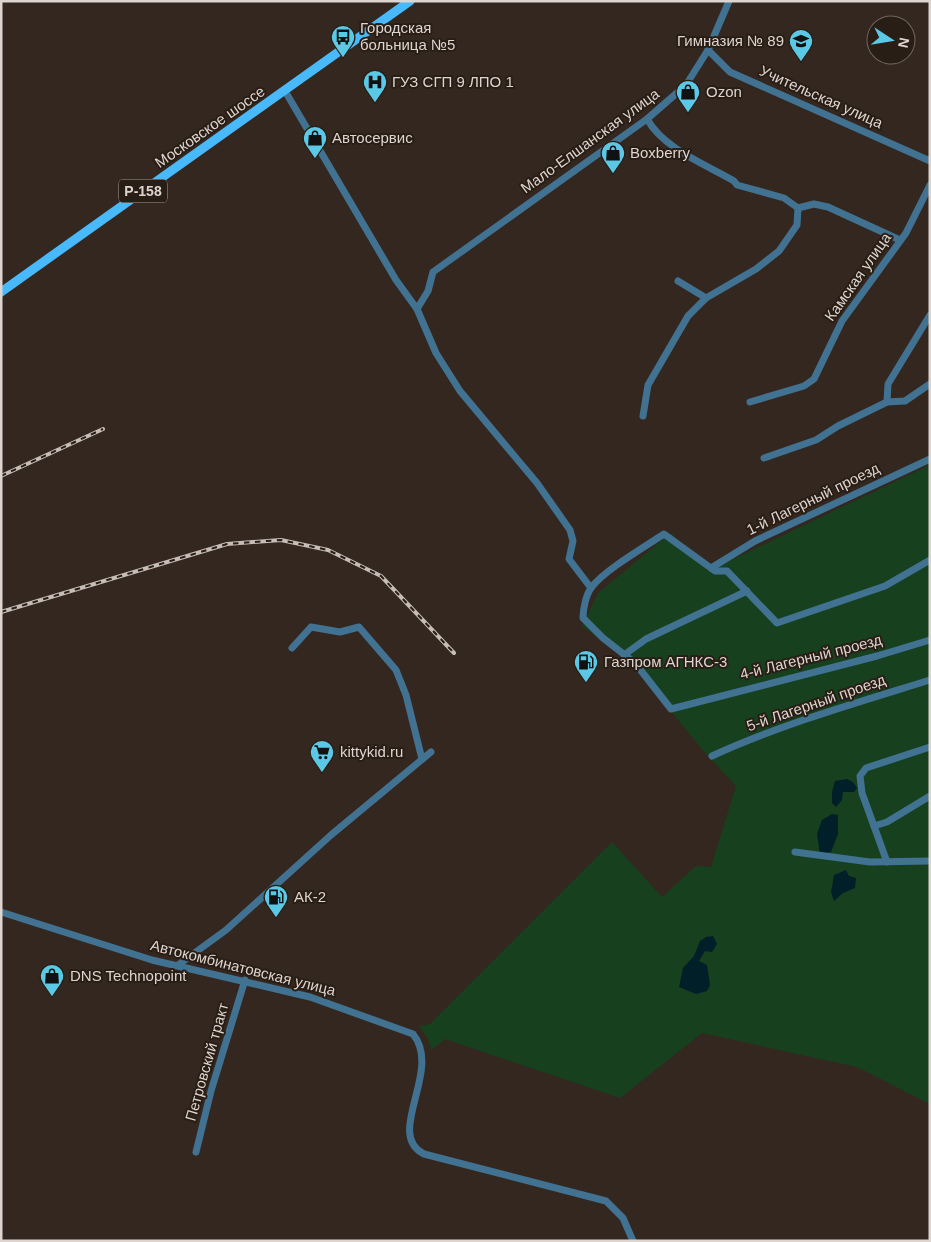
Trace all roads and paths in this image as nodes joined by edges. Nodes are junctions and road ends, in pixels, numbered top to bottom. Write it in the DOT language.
graph roads {
  1 [pos="410,1"];
  2 [pos="729,1"];
  3 [pos="708,50"];
  4 [pos="285,91"];
  5 [pos="647,120"];
  6 [pos="930,161"];
  7 [pos="930,185"];
  8 [pos="798,208"];
  9 [pos="900,240"];
  10 [pos="678,281"];
  11 [pos="1,292"];
  12 [pos="706,298"];
  13 [pos="417,309"];
  14 [pos="930,315"];
  15 [pos="930,384"];
  16 [pos="750,402"];
  17 [pos="887,402"];
  18 [pos="643,416"];
  19 [pos="764,458"];
  20 [pos="930,458"];
  21 [pos="930,560"];
  22 [pos="711,568"];
  23 [pos="591,588"];
  24 [pos="747,591"];
  25 [pos="930,640"];
  26 [pos="292,648"];
  27 [pos="624,655"];
  28 [pos="930,680"];
  29 [pos="930,747"];
  30 [pos="431,752"];
  31 [pos="712,756"];
  32 [pos="422,759"];
  33 [pos="930,796"];
  34 [pos="874,826"];
  35 [pos="795,852"];
  36 [pos="930,861"];
  37 [pos="887,862"];
  38 [pos="1,912"];
  39 [pos="178,965"];
  40 [pos="245,980"];
  41 [pos="196,1152"];
  42 [pos="633,1241"];
  1 -- 4 [label="main road, Московское шоссе / Р-158"];
  2 -- 3 [label="street, Мало-Елшанская улица"];
  3 -- 5 [label="street, Мало-Елшанская улица"];
  3 -- 6 [label="street, Учительская улица"];
  4 -- 11 [label="main road, Московское шоссе / Р-158"];
  4 -- 13 [label="street"];
  5 -- 8 [label="street"];
  5 -- 13 [label="street, Мало-Елшанская улица"];
  7 -- 9 [label="street, Камская улица"];
  8 -- 9 [label="street"];
  8 -- 12 [label="street"];
  9 -- 16 [label="street, Камская улица"];
  10 -- 12 [label="street"];
  12 -- 18 [label="street"];
  13 -- 23 [label="street"];
  14 -- 17 [label="street"];
  15 -- 17 [label="street"];
  17 -- 19 [label="street"];
  20 -- 22 [label="street, 1-й Лагерный проезд"];
  21 -- 24 [label="street"];
  22 -- 23 [label="street"];
  22 -- 24 [label="street"];
  23 -- 27 [label="street"];
  24 -- 27 [label="street"];
  25 -- 27 [label="street, 4-й Лагерный проезд"];
  26 -- 32 [label="street"];
  28 -- 31 [label="street, 5-й Лагерный проезд"];
  29 -- 34 [label="street"];
  30 -- 32 [label="street"];
  32 -- 39 [label="street"];
  33 -- 34 [label="street"];
  34 -- 37 [label="street"];
  35 -- 37 [label="street"];
  36 -- 37 [label="street"];
  38 -- 39 [label="street, Автокомбинатовская улица"];
  39 -- 40 [label="street, Автокомбинатовская улица"];
  40 -- 41 [label="street, Петровский тракт"];
  40 -- 42 [label="street, Автокомбинатовская улица"];
}
